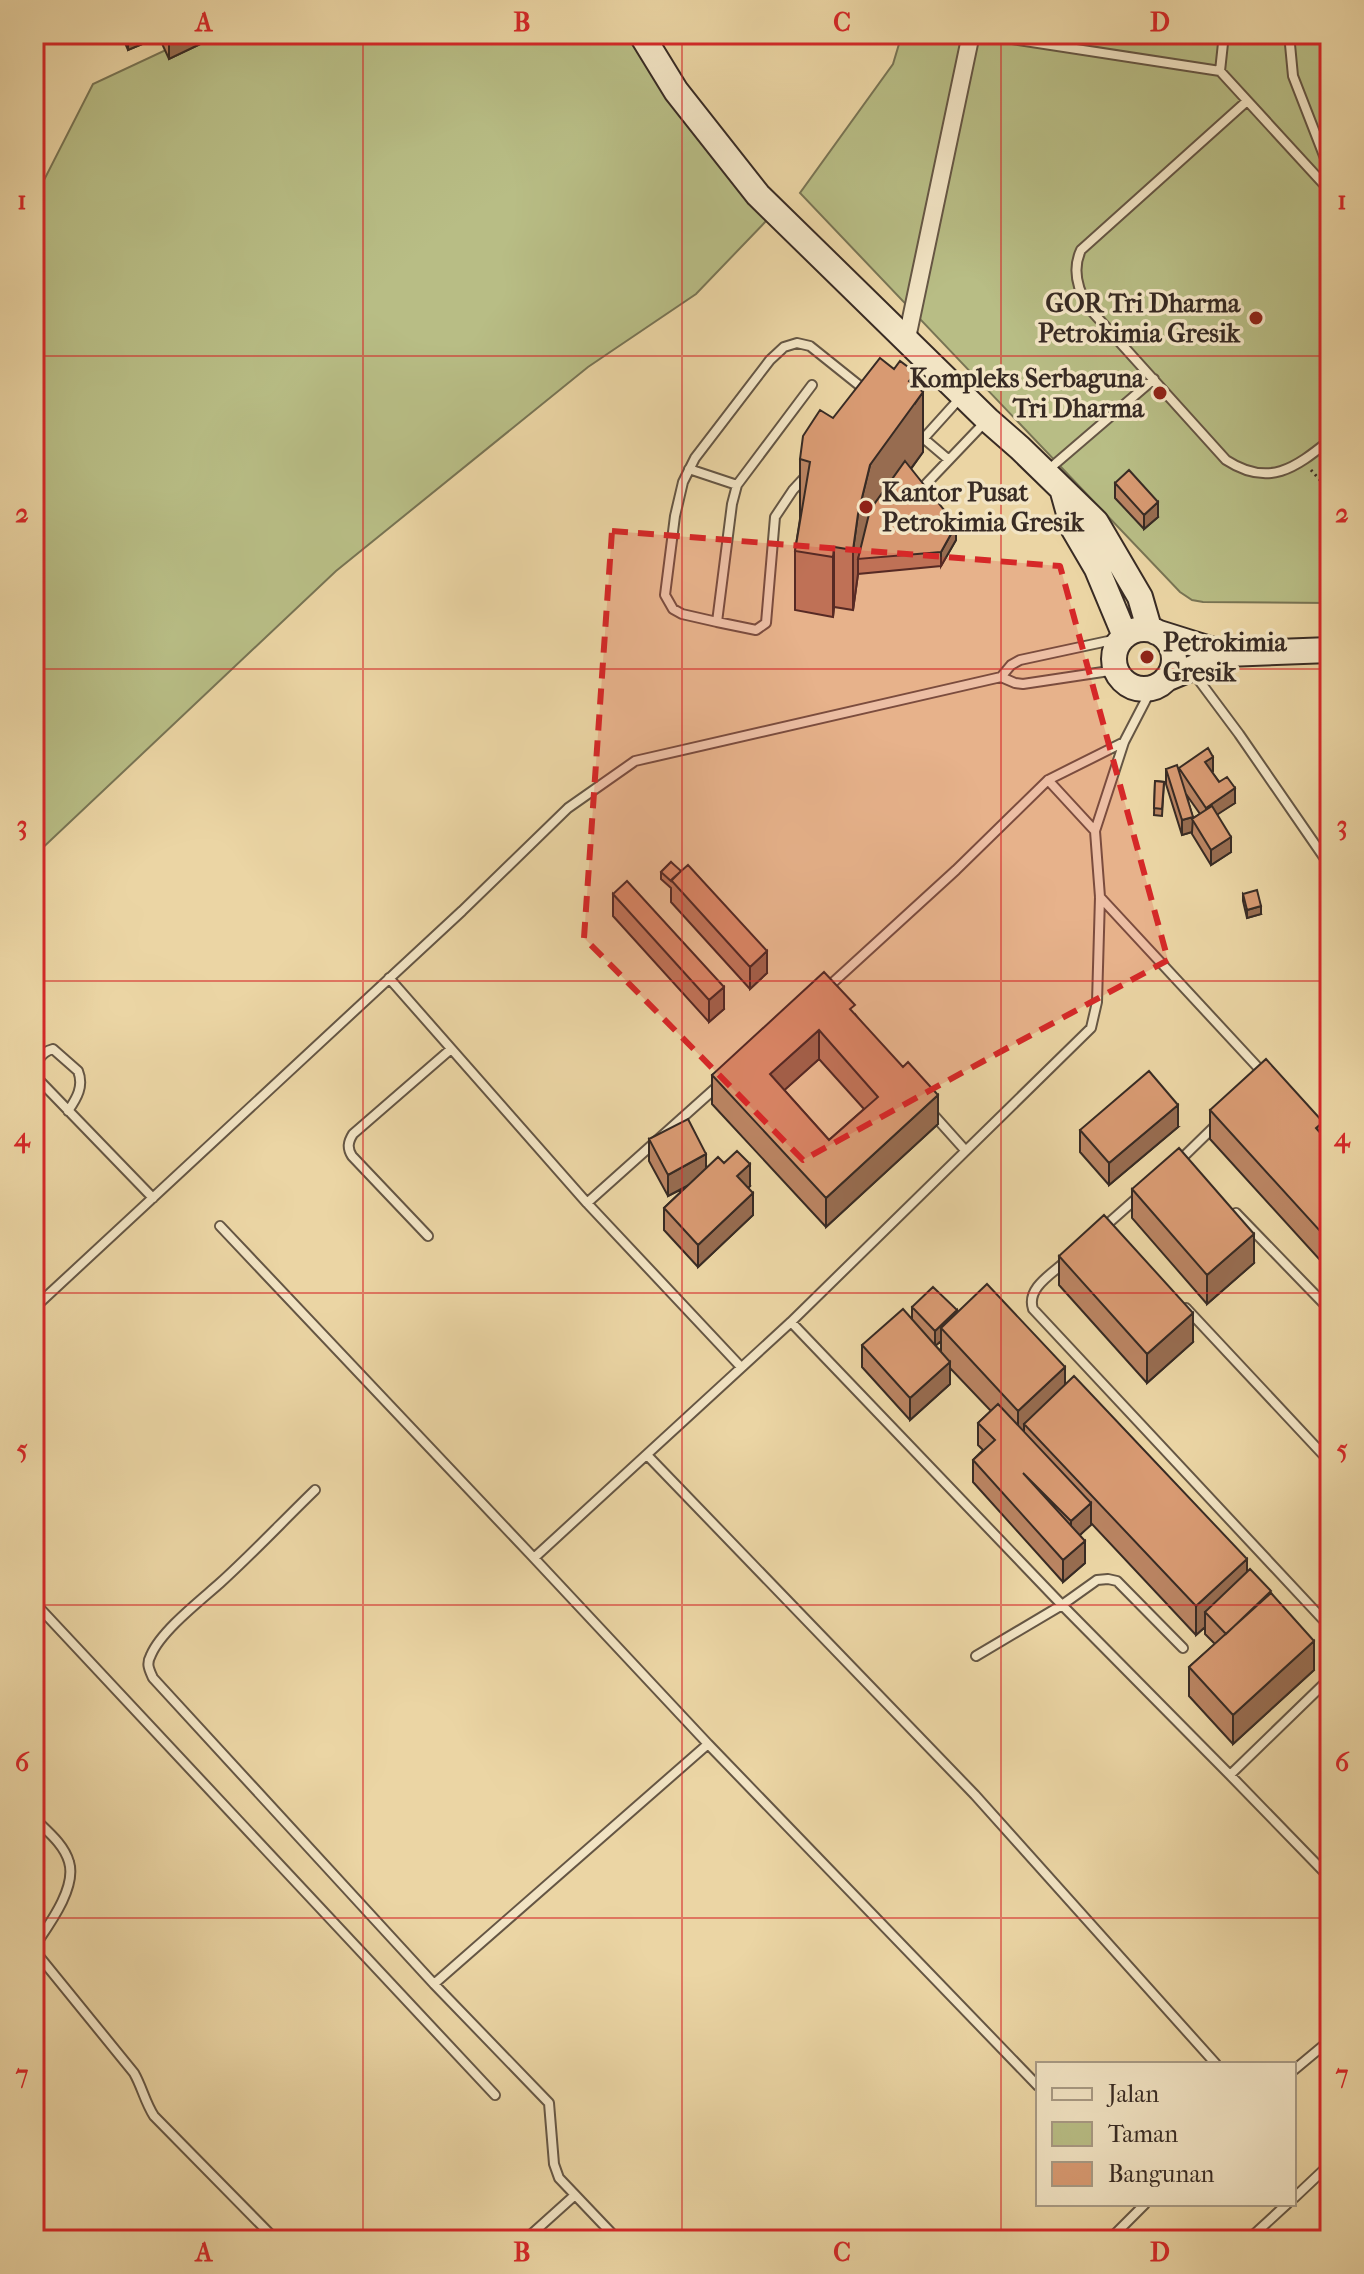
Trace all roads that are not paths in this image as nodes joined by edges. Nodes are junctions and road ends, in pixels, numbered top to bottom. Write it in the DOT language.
graph roads {
  1 [pos="641,34"];
  2 [pos="971,34"];
  3 [pos="979,34"];
  4 [pos="1224,34"];
  5 [pos="1289,34"];
  6 [pos="1220,71"];
  7 [pos="1247,101"];
  8 [pos="1330,171"];
  9 [pos="1330,191"];
  10 [pos="907,338"];
  11 [pos="1154,379"];
  12 [pos="812,385"];
  13 [pos="963,395"];
  14 [pos="875,398"];
  15 [pos="988,420"];
  16 [pos="912,428"];
  17 [pos="924,438"];
  18 [pos="1330,440"];
  19 [pos="949,460"];
  20 [pos="814,467"];
  21 [pos="689,469"];
  22 [pos="1054,480"];
  23 [pos="926,484"];
  24 [pos="737,485"];
  25 [pos="717,622"];
  26 [pos="1138,634"];
  27 [pos="1330,650"];
  28 [pos="1226,654"];
  29 [pos="1190,668"];
  30 [pos="1116,670"];
  31 [pos="1001,677"];
  32 [pos="1159,684"];
  33 [pos="1124,742"];
  34 [pos="1048,780"];
  35 [pos="1095,831"];
  36 [pos="1330,866"];
  37 [pos="1100,897"];
  38 [pos="389,978"];
  39 [pos="823,992"];
  40 [pos="451,1049"];
  41 [pos="732,1073"];
  42 [pos="1256,1087"];
  43 [pos="924,1105"];
  44 [pos="68,1111"];
  45 [pos="1224,1118"];
  46 [pos="965,1150"];
  47 [pos="1182,1158"];
  48 [pos="1171,1168"];
  49 [pos="1192,1169"];
  50 [pos="1150,1186"];
  51 [pos="153,1198"];
  52 [pos="1224,1202"];
  53 [pos="587,1203"];
  54 [pos="1108,1224"];
  55 [pos="220,1226"];
  56 [pos="1097,1233"];
  57 [pos="1118,1235"];
  58 [pos="428,1236"];
  59 [pos="1076,1252"];
  60 [pos="1182,1303"];
  61 [pos="34,1308"];
  62 [pos="1330,1310"];
  63 [pos="791,1322"];
  64 [pos="741,1367"];
  65 [pos="647,1455"];
  66 [pos="1330,1462"];
  67 [pos="315,1490"];
  68 [pos="534,1558"];
  69 [pos="34,1602"];
  70 [pos="1062,1605"];
  71 [pos="1330,1627"];
  72 [pos="1183,1648"];
  73 [pos="976,1656"];
  74 [pos="1330,1678"];
  75 [pos="708,1744"];
  76 [pos="1230,1775"];
  77 [pos="34,1818"];
  78 [pos="1330,1878"];
  79 [pos="34,1948"];
  80 [pos="434,1984"];
  81 [pos="1330,2040"];
  82 [pos="1214,2062"];
  83 [pos="1296,2068"];
  84 [pos="1036,2084"];
  85 [pos="495,2095"];
  86 [pos="1330,2164"];
  87 [pos="575,2195"];
  88 [pos="1296,2196"];
  89 [pos="1143,2206"];
  90 [pos="1285,2206"];
  91 [pos="276,2240"];
  92 [pos="525,2240"];
  93 [pos="618,2240"];
  94 [pos="1109,2240"];
  95 [pos="1248,2240"];
  1 -- 10 [label="main road"];
  2 -- 10 [label="street"];
  3 -- 6 [label="lane"];
  4 -- 6 [label="lane"];
  5 -- 8 [label="lane"];
  6 -- 7 [label="lane"];
  7 -- 9 [label="lane"];
  7 -- 11 [label="lane"];
  10 -- 13 [label="main road"];
  11 -- 18 [label="lane"];
  11 -- 22 [label="lane"];
  12 -- 24 [label="lane"];
  13 -- 15 [label="main road"];
  13 -- 17 [label="lane"];
  14 -- 21 [label="lane"];
  15 -- 19 [label="lane"];
  15 -- 22 [label="main road"];
  16 -- 17 [label="lane"];
  17 -- 19 [label="lane"];
  19 -- 23 [label="lane"];
  20 -- 25 [label="lane"];
  21 -- 24 [label="lane"];
  21 -- 25 [label="lane"];
  22 -- 26 [label="main road"];
  24 -- 25 [label="lane"];
  26 -- 28 [label="main road"];
  26 -- 30 [label="main road"];
  26 -- 31 [label="lane"];
  26 -- 32 [label="main road"];
  27 -- 28 [label="main road"];
  28 -- 29 [label="main road"];
  29 -- 32 [label="main road"];
  29 -- 36 [label="lane"];
  30 -- 31 [label="lane"];
  30 -- 32 [label="main road"];
  31 -- 38 [label="lane"];
  32 -- 33 [label="lane"];
  33 -- 34 [label="lane"];
  33 -- 35 [label="lane"];
  34 -- 35 [label="lane"];
  34 -- 39 [label="lane"];
  35 -- 37 [label="lane"];
  37 -- 42 [label="lane"];
  37 -- 46 [label="lane"];
  38 -- 40 [label="lane"];
  38 -- 51 [label="lane"];
  40 -- 53 [label="lane"];
  40 -- 58 [label="lane"];
  41 -- 53 [label="lane"];
  43 -- 46 [label="lane"];
  44 -- 44 [label="lane"];
  44 -- 51 [label="lane"];
  45 -- 47 [label="lane"];
  46 -- 63 [label="lane"];
  47 -- 48 [label="lane"];
  47 -- 49 [label="lane"];
  50 -- 54 [label="lane"];
  51 -- 61 [label="lane"];
  52 -- 62 [label="lane"];
  53 -- 64 [label="lane"];
  54 -- 56 [label="lane"];
  54 -- 57 [label="lane"];
  55 -- 68 [label="lane"];
  59 -- 71 [label="lane"];
  60 -- 66 [label="lane"];
  63 -- 64 [label="lane"];
  63 -- 70 [label="lane"];
  64 -- 65 [label="lane"];
  65 -- 68 [label="lane"];
  65 -- 82 [label="lane"];
  67 -- 80 [label="lane"];
  68 -- 75 [label="lane"];
  69 -- 85 [label="lane"];
  70 -- 72 [label="lane"];
  70 -- 73 [label="lane"];
  70 -- 76 [label="lane"];
  74 -- 76 [label="lane"];
  75 -- 80 [label="lane"];
  75 -- 84 [label="lane"];
  76 -- 78 [label="lane"];
  77 -- 79 [label="lane"];
  79 -- 91 [label="lane"];
  80 -- 87 [label="lane"];
  81 -- 83 [label="lane"];
  86 -- 88 [label="lane"];
  87 -- 92 [label="lane"];
  87 -- 93 [label="lane"];
  89 -- 94 [label="lane"];
  90 -- 95 [label="lane"];
}
